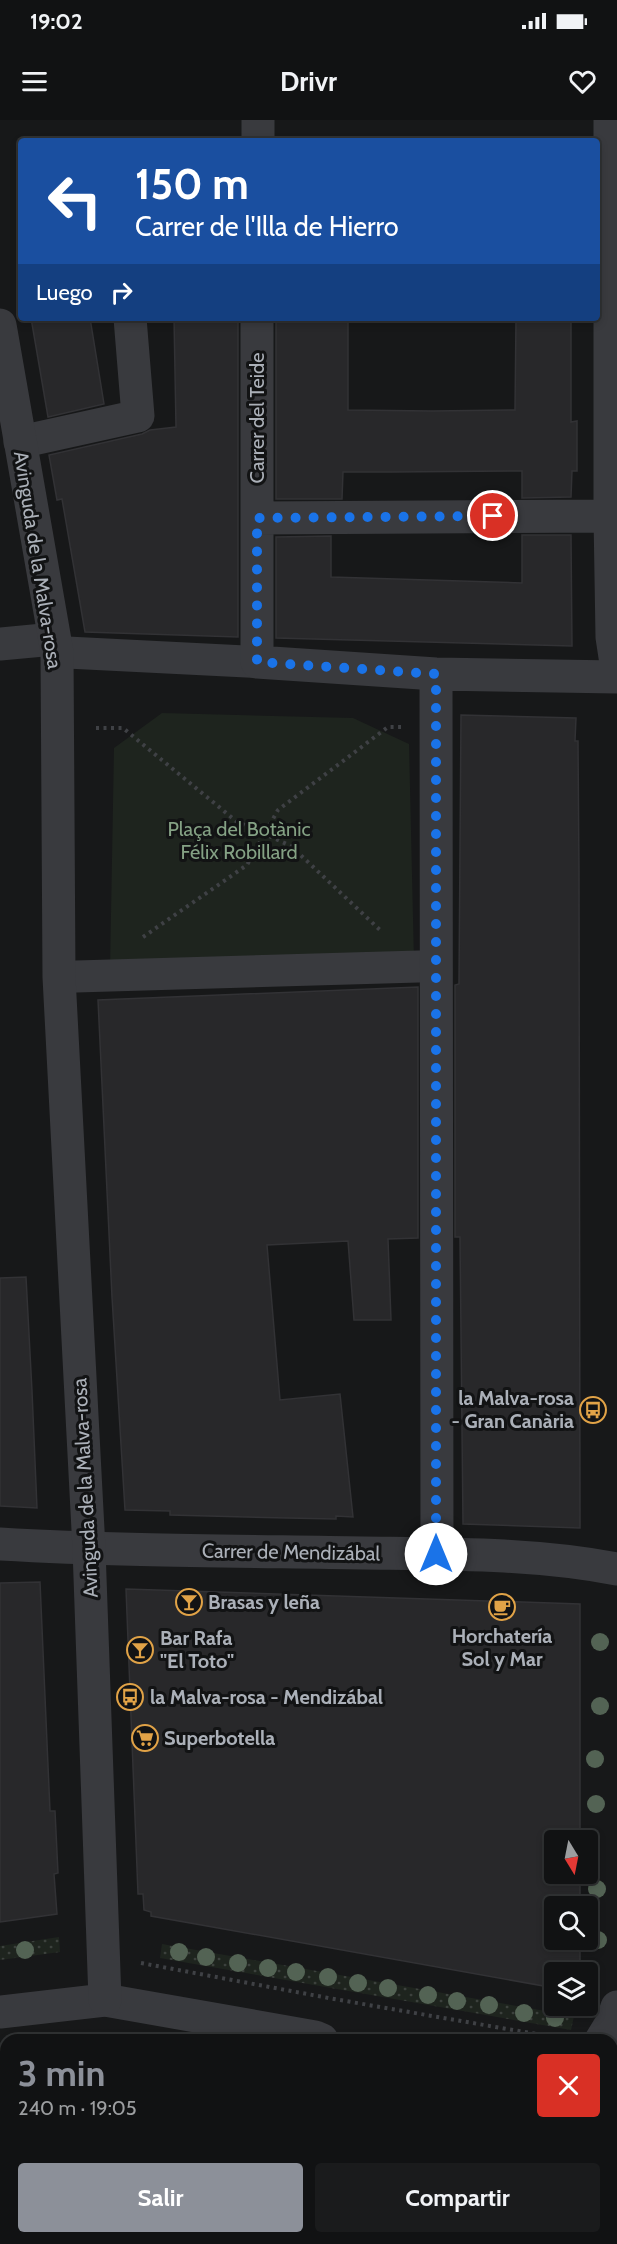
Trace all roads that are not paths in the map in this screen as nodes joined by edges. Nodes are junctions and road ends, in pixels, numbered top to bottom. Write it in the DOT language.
graph roads {
  1 [pos="258,120"];
  2 [pos="610,120"];
  3 [pos="258,138"];
  4 [pos="604,164"];
  5 [pos="130,321"];
  6 [pos="257,321"];
  7 [pos="0,325"];
  8 [pos="20,442"];
  9 [pos="610,516"];
  10 [pos="257,518"];
  11 [pos="0,644"];
  12 [pos="55,645"];
  13 [pos="257,662"];
  14 [pos="617,670"];
  15 [pos="436,674"];
  16 [pos="617,677"];
  17 [pos="428,966"];
  18 [pos="59,977"];
  19 [pos="0,1544"];
  20 [pos="89,1549"];
  21 [pos="436,1554"];
  22 [pos="617,1569"];
  23 [pos="105,2000"];
  24 [pos="617,2007"];
  25 [pos="0,2012"];
  26 [pos="298,2034"];
  27 [pos="605,2034"];
  1 -- 3 [label="street"];
  2 -- 4 [label="street"];
  4 -- 9 [label="street"];
  5 -- 8 [label="street"];
  6 -- 10 [label="street, Carrer del Teide"];
  7 -- 8 [label="street, Avinguda de la Malva-rosa"];
  8 -- 12 [label="street, Avinguda de la Malva-rosa"];
  9 -- 10 [label="street"];
  9 -- 14 [label="street"];
  10 -- 13 [label="street, Carrer del Teide"];
  11 -- 12 [label="street"];
  12 -- 13 [label="street"];
  12 -- 18 [label="street, Avinguda de la Malva-rosa"];
  13 -- 15 [label="street"];
  15 -- 16 [label="street"];
  15 -- 17 [label="street"];
  17 -- 18 [label="street"];
  17 -- 21 [label="street"];
  18 -- 20 [label="street, Avinguda de la Malva-rosa"];
  19 -- 20 [label="street, Carrer de Mendizábal"];
  20 -- 21 [label="street, Carrer de Mendizábal"];
  20 -- 23 [label="street, Avinguda de la Malva-rosa"];
  21 -- 22 [label="street, Carrer de Mendizábal"];
  23 -- 25 [label="street"];
  23 -- 26 [label="street"];
  24 -- 27 [label="street"];
}
